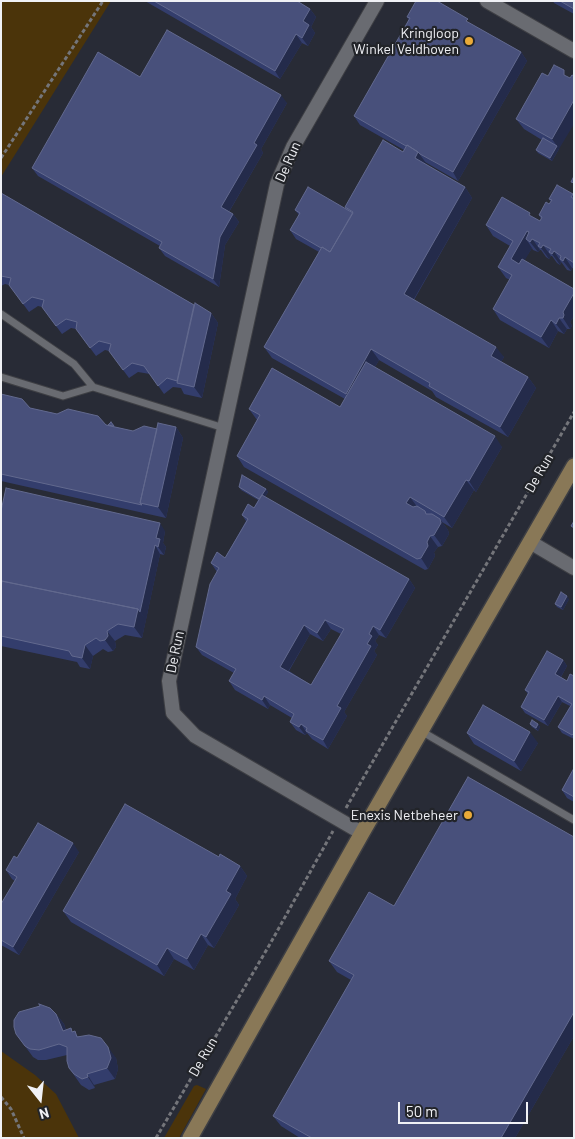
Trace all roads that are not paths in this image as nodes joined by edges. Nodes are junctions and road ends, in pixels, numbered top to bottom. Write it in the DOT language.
graph roads {
  1 [pos="377,1"];
  2 [pos="487,1"];
  3 [pos="574,50"];
  4 [pos="1,314"];
  5 [pos="1,377"];
  6 [pos="93,387"];
  7 [pos="224,428"];
  8 [pos="574,466"];
  9 [pos="530,542"];
  10 [pos="574,568"];
  11 [pos="421,731"];
  12 [pos="574,820"];
  13 [pos="362,833"];
  14 [pos="190,1138"];
  1 -- 7 [label="street, De Run"];
  2 -- 3 [label="street"];
  4 -- 6 [label="lane"];
  5 -- 6 [label="lane"];
  6 -- 7 [label="lane"];
  7 -- 13 [label="street, De Run"];
  8 -- 9 [label="street, De Run"];
  9 -- 10 [label="street"];
  9 -- 11 [label="street, De Run"];
  11 -- 12 [label="lane"];
  11 -- 13 [label="street, De Run"];
  13 -- 14 [label="street, De Run"];
}
